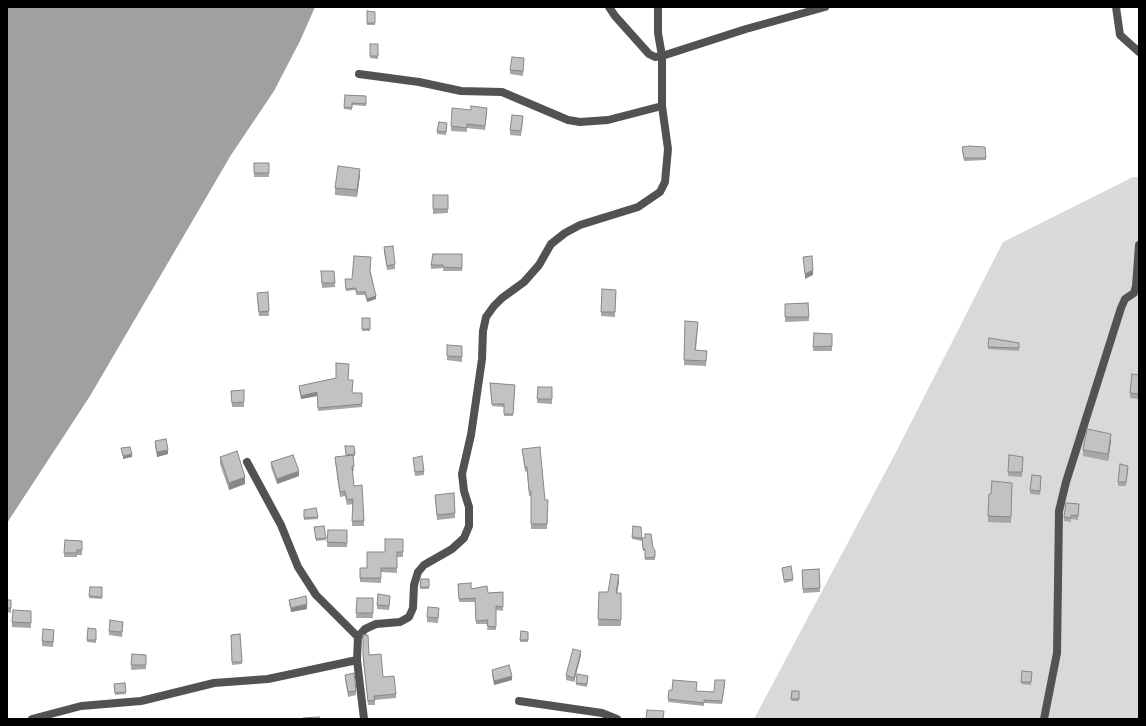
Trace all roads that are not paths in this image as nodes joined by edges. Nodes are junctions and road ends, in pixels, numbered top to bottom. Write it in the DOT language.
graph roads {
  1 [pos="609,7"];
  2 [pos="658,7"];
  3 [pos="825,7"];
  4 [pos="1116,7"];
  5 [pos="1139,52"];
  6 [pos="662,56"];
  7 [pos="359,74"];
  8 [pos="662,106"];
  9 [pos="1139,245"];
  10 [pos="247,462"];
  11 [pos="358,637"];
  12 [pos="357,660"];
  13 [pos="519,701"];
  14 [pos="32,719"];
  15 [pos="364,719"];
  16 [pos="617,719"];
  17 [pos="1044,719"];
  1 -- 6 [label="street"];
  2 -- 6 [label="street"];
  3 -- 6 [label="street"];
  4 -- 5 [label="street"];
  6 -- 8 [label="street"];
  7 -- 8 [label="street"];
  8 -- 11 [label="street"];
  9 -- 17 [label="street"];
  10 -- 11 [label="street"];
  11 -- 12 [label="street"];
  12 -- 14 [label="street"];
  12 -- 15 [label="street"];
  13 -- 16 [label="street"];
}
